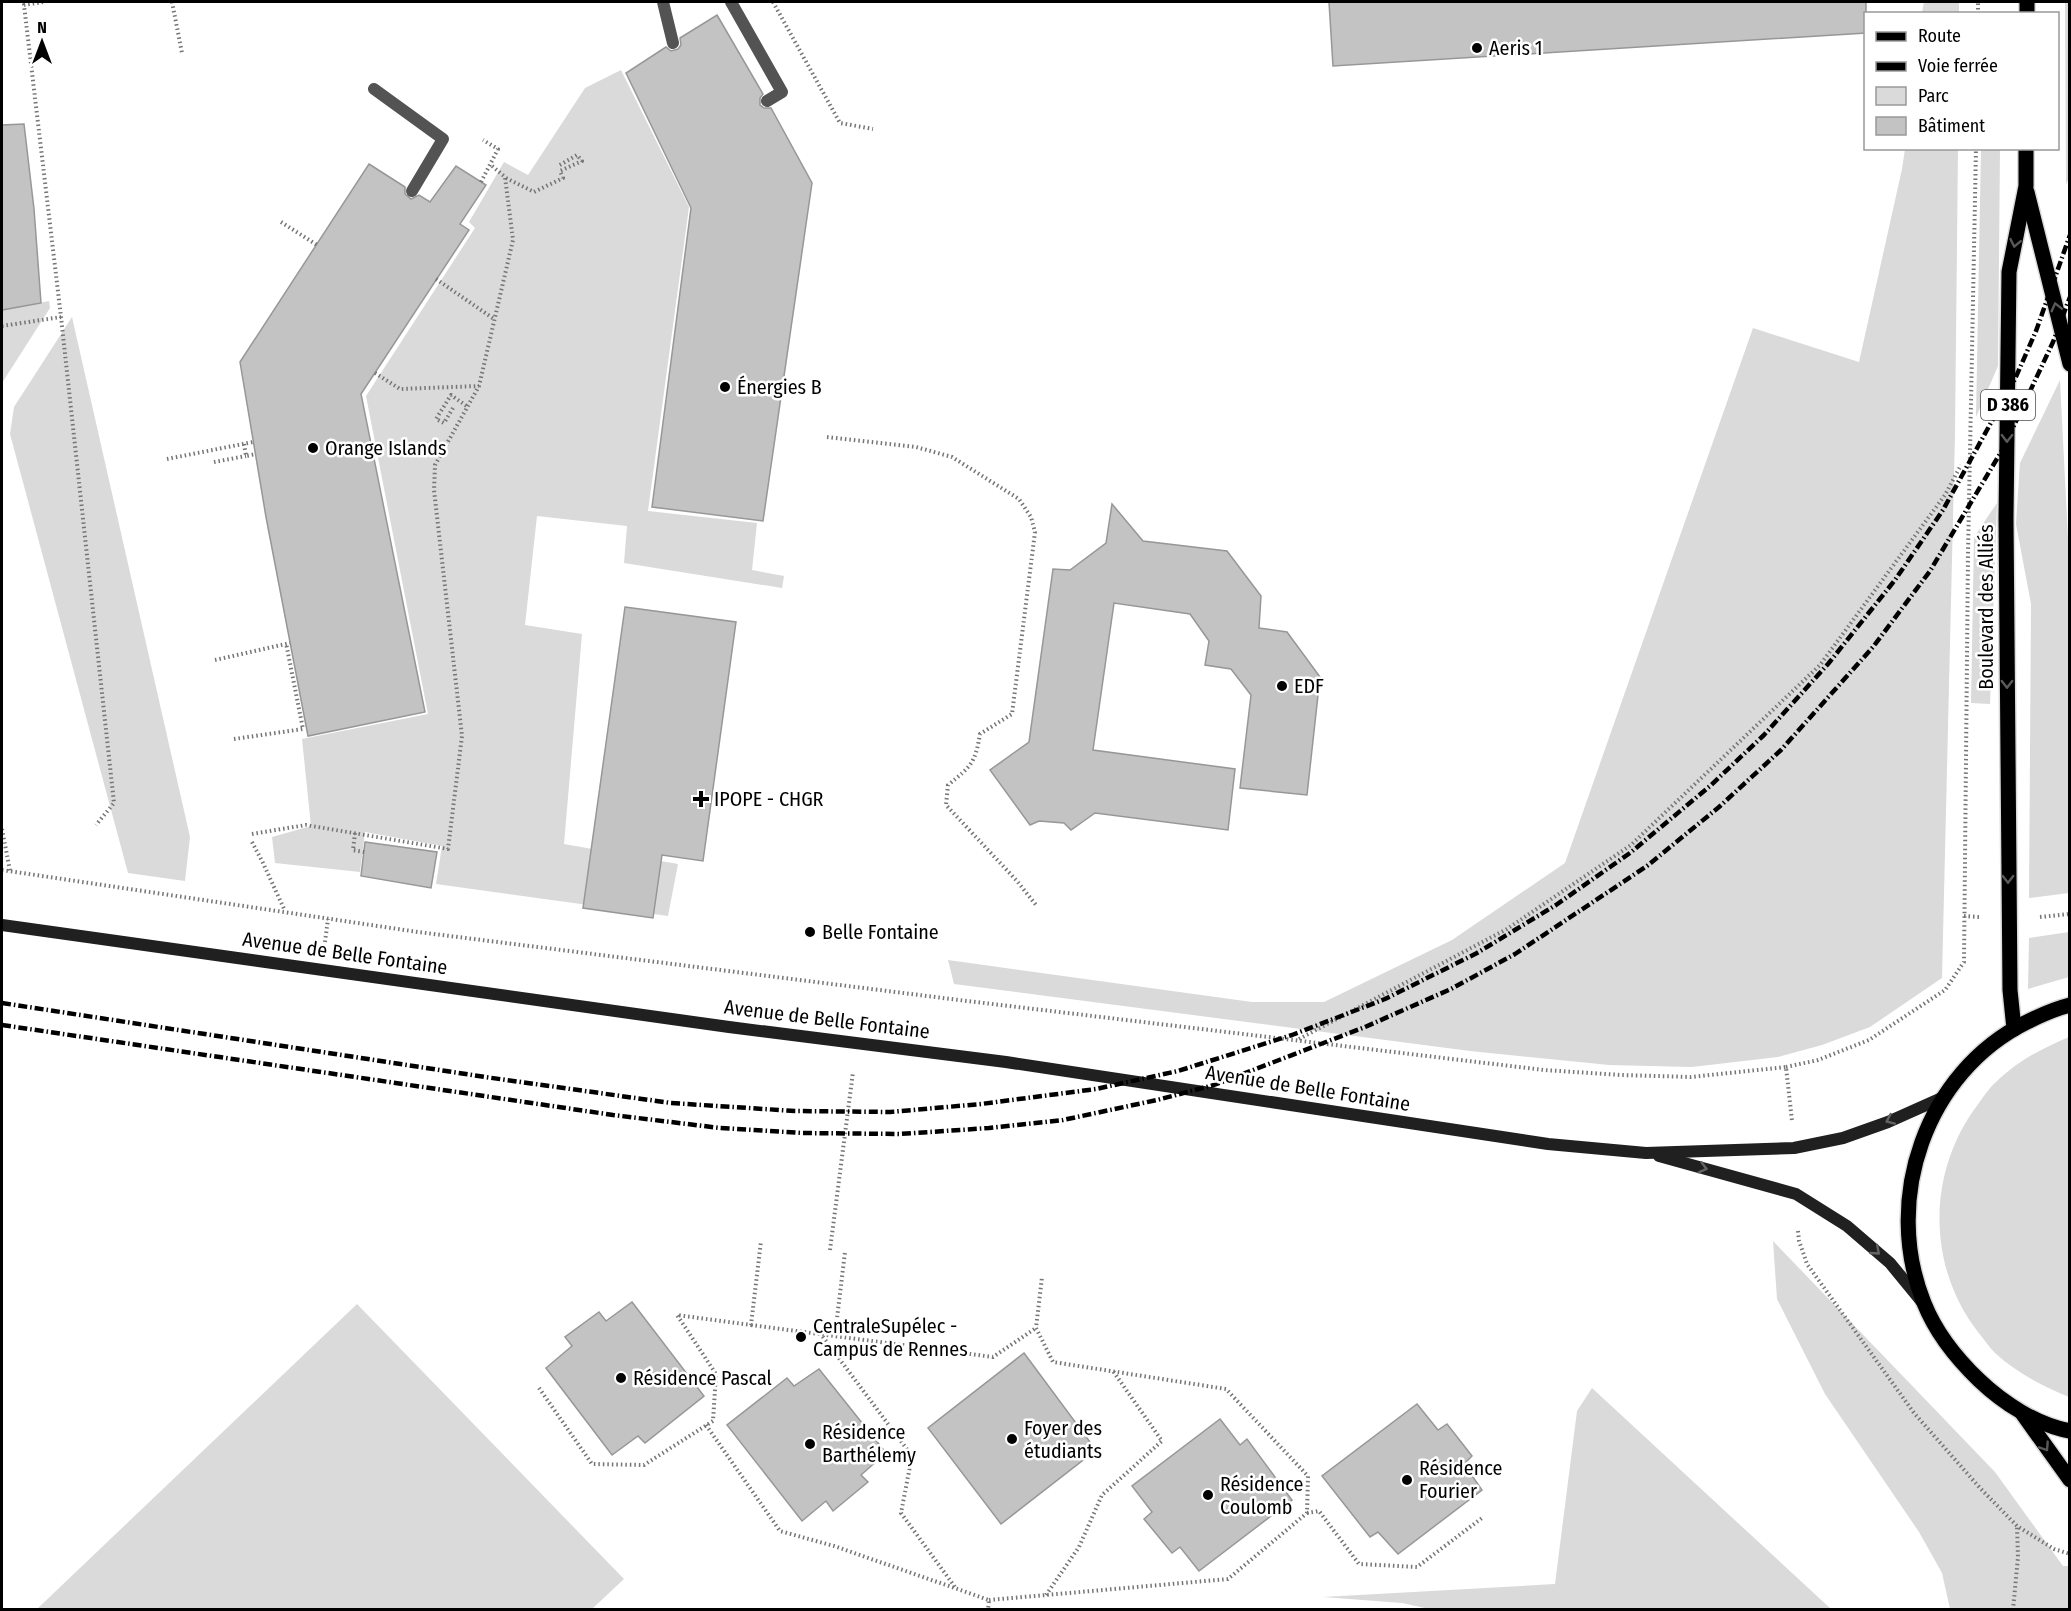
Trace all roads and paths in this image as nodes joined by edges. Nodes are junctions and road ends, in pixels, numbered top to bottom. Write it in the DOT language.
graph roads {
  1 [pos="43,2"];
  2 [pos="172,2"];
  3 [pos="663,2"];
  4 [pos="731,2"];
  5 [pos="773,2"];
  6 [pos="673,43"];
  7 [pos="182,53"];
  8 [pos="374,89"];
  9 [pos="767,101"];
  10 [pos="873,129"];
  11 [pos="483,140"];
  12 [pos="1976,150"];
  13 [pos="2026,150"];
  14 [pos="491,165"];
  15 [pos="558,166"];
  16 [pos="505,177"];
  17 [pos="482,182"];
  18 [pos="2026,186"];
  19 [pos="412,191"];
  20 [pos="281,222"];
  21 [pos="316,245"];
  22 [pos="436,279"];
  23 [pos="61,317"];
  24 [pos="494,319"];
  25 [pos="2,326"];
  26 [pos="2070,364"];
  27 [pos="375,373"];
  28 [pos="479,386"];
  29 [pos="468,407"];
  30 [pos="453,408"];
  31 [pos="827,437"];
  32 [pos="253,442"];
  33 [pos="244,444"];
  34 [pos="256,454"];
  35 [pos="246,456"];
  36 [pos="166,459"];
  37 [pos="214,462"];
  38 [pos="1961,465"];
  39 [pos="215,660"];
  40 [pos="234,740"];
  41 [pos="96,825"];
  42 [pos="2,830"];
  43 [pos="355,833"];
  44 [pos="252,834"];
  45 [pos="252,842"];
  46 [pos="364,852"];
  47 [pos="2,870"];
  48 [pos="10,871"];
  49 [pos="1036,905"];
  50 [pos="285,912"];
  51 [pos="2,925"];
  52 [pos="2070,1005"];
  53 [pos="2014,1029"];
  54 [pos="1298,1040"];
  55 [pos="857,1043"];
  56 [pos="1786,1067"];
  57 [pos="1944,1097"];
  58 [pos="1794,1148"];
  59 [pos="1646,1153"];
  60 [pos="1796,1194"];
  61 [pos="761,1241"];
  62 [pos="830,1250"];
  63 [pos="845,1251"];
  64 [pos="1042,1276"];
  65 [pos="1924,1304"];
  66 [pos="751,1324"];
  67 [pos="1036,1328"];
  68 [pos="820,1333"];
  69 [pos="835,1335"];
  70 [pos="1113,1371"];
  71 [pos="539,1388"];
  72 [pos="2022,1413"];
  73 [pos="706,1425"];
  74 [pos="2070,1431"];
  75 [pos="2070,1480"];
  76 [pos="1307,1513"];
  77 [pos="1482,1518"];
  78 [pos="2017,1526"];
  79 [pos="2070,1554"];
  80 [pos="956,1588"];
  81 [pos="1045,1595"];
  82 [pos="989,1599"];
  83 [pos="988,1610"];
  84 [pos="2013,1610"];
  1 -- 23 [label="path"];
  2 -- 7 [label="path"];
  3 -- 6 [label="lane"];
  4 -- 9 [label="lane"];
  5 -- 10 [label="path"];
  8 -- 19 [label="lane"];
  11 -- 14 [label="path"];
  12 -- 56 [label="path"];
  13 -- 18 [label="main road, Boulevard des Alliés / D 386"];
  14 -- 16 [label="path"];
  14 -- 17 [label="path"];
  15 -- 16 [label="path"];
  16 -- 24 [label="path"];
  26 -- 18 [label="main road, Boulevard des Alliés / D 386, one-way"];
  18 -- 53 [label="main road, Boulevard des Alliés / D 386, one-way"];
  20 -- 21 [label="path"];
  22 -- 24 [label="path"];
  23 -- 25 [label="path"];
  23 -- 41 [label="path"];
  24 -- 28 [label="path"];
  27 -- 28 [label="path"];
  28 -- 29 [label="path"];
  29 -- 30 [label="path"];
  29 -- 43 [label="path"];
  31 -- 49 [label="path"];
  32 -- 33 [label="path"];
  33 -- 35 [label="path"];
  33 -- 36 [label="path"];
  34 -- 35 [label="path"];
  35 -- 37 [label="path"];
  38 -- 54 [label="path"];
  39 -- 40 [label="path"];
  42 -- 48 [label="path"];
  43 -- 44 [label="path"];
  43 -- 46 [label="path"];
  45 -- 50 [label="path"];
  47 -- 48 [label="path"];
  48 -- 50 [label="path"];
  50 -- 54 [label="path"];
  51 -- 55 [label="main road, Avenue de Belle Fontaine"];
  52 -- 53 [label="main road"];
  53 -- 57 [label="main road"];
  54 -- 56 [label="path"];
  55 -- 59 [label="main road, Avenue de Belle Fontaine"];
  55 -- 62 [label="path"];
  56 -- 58 [label="path"];
  57 -- 58 [label="main road, Avenue de Belle Fontaine, one-way"];
  57 -- 65 [label="main road"];
  58 -- 59 [label="main road, Avenue de Belle Fontaine"];
  59 -- 60 [label="main road, Avenue de Belle Fontaine, one-way"];
  60 -- 65 [label="main road, Avenue de Belle Fontaine, one-way"];
  60 -- 78 [label="path"];
  61 -- 66 [label="path"];
  63 -- 69 [label="path"];
  64 -- 67 [label="path"];
  65 -- 72 [label="main road"];
  66 -- 68 [label="path"];
  66 -- 73 [label="path"];
  67 -- 69 [label="path"];
  67 -- 70 [label="path"];
  68 -- 69 [label="path"];
  68 -- 80 [label="path"];
  70 -- 76 [label="path"];
  70 -- 81 [label="path"];
  71 -- 73 [label="path"];
  72 -- 74 [label="main road"];
  72 -- 75 [label="main road, one-way"];
  73 -- 80 [label="path"];
  76 -- 77 [label="path"];
  76 -- 81 [label="path"];
  78 -- 79 [label="path"];
  78 -- 84 [label="path"];
  80 -- 82 [label="path"];
  81 -- 82 [label="path"];
  82 -- 83 [label="path"];
}
